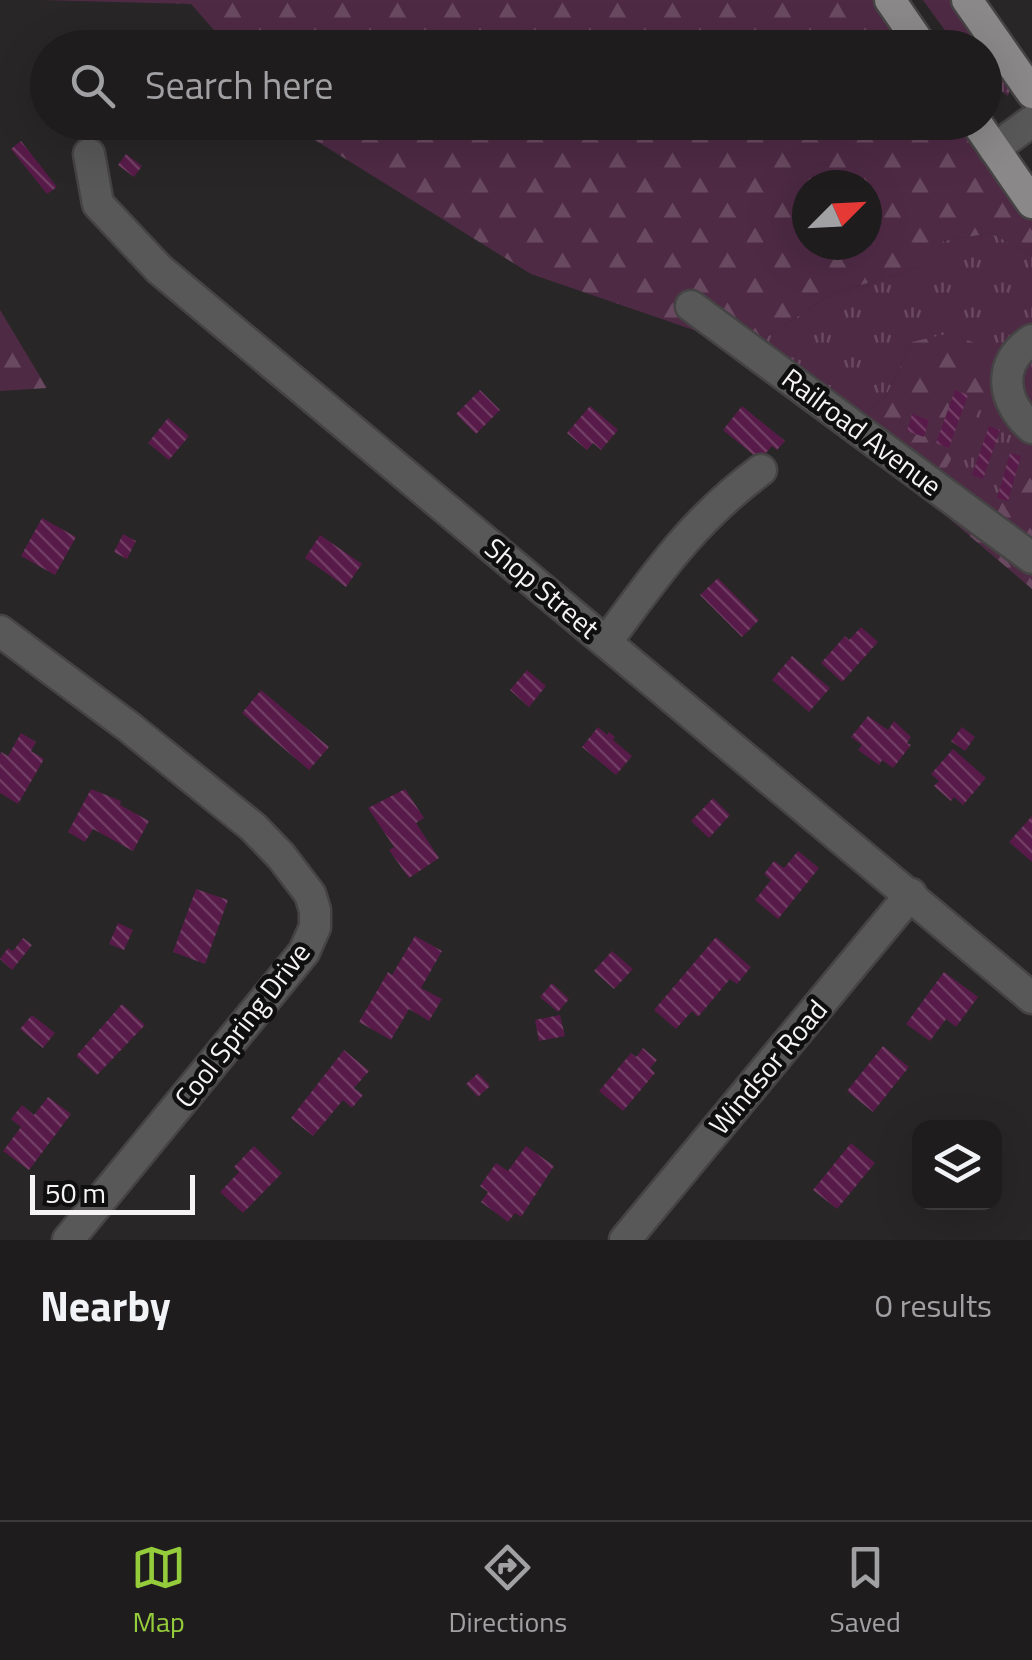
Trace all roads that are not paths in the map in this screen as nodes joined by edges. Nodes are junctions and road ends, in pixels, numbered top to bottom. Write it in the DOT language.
graph roads {
  1 [pos="890,0"];
  2 [pos="967,0"];
  3 [pos="911,30"];
  4 [pos="988,30"];
  5 [pos="1002,50"];
  6 [pos="1032,93"];
  7 [pos="1032,121"];
  8 [pos="988,140"];
  9 [pos="994,149"];
  10 [pos="89,154"];
  11 [pos="1032,203"];
  12 [pos="691,306"];
  13 [pos="1032,340"];
  14 [pos="1032,428"];
  15 [pos="760,470"];
  16 [pos="1032,558"];
  17 [pos="0,631"];
  18 [pos="607,641"];
  19 [pos="910,894"];
  20 [pos="1032,998"];
  21 [pos="68,1240"];
  22 [pos="625,1240"];
  1 -- 3 [label="main road"];
  2 -- 4 [label="main road"];
  5 -- 6 [label="main road"];
  7 -- 9 [label="street"];
  8 -- 9 [label="main road"];
  9 -- 11 [label="main road"];
  10 -- 18 [label="street, Shop Street"];
  12 -- 16 [label="street, Railroad Avenue"];
  13 -- 14 [label="street"];
  15 -- 18 [label="street"];
  17 -- 21 [label="street, Cool Spring Drive"];
  18 -- 19 [label="street, Shop Street"];
  19 -- 20 [label="street, Shop Street"];
  19 -- 22 [label="street, Windsor Road"];
}
